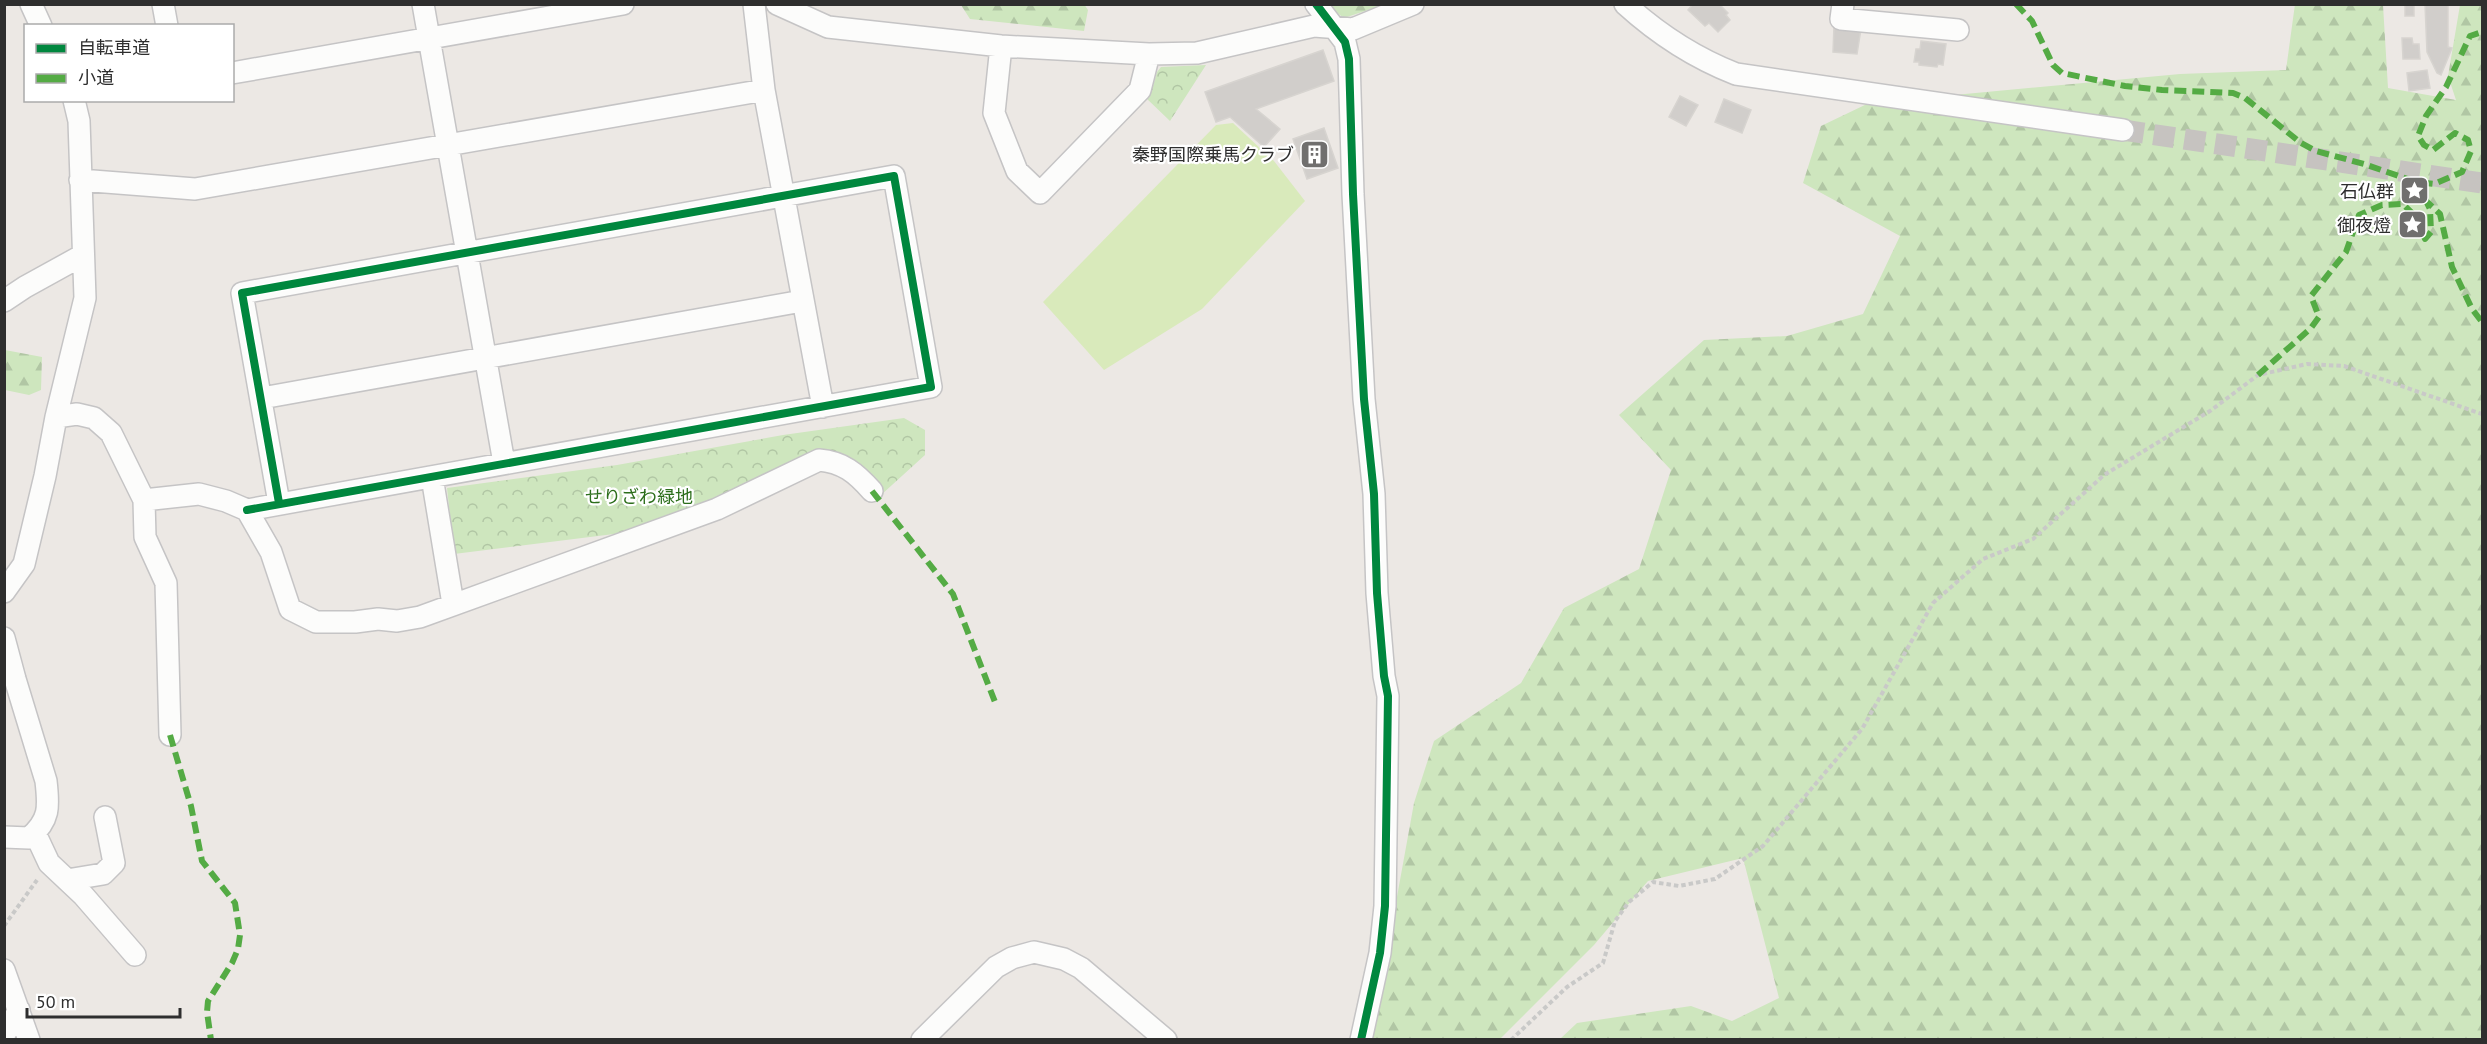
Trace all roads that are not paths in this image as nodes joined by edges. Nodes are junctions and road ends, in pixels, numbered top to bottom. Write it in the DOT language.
graph roads {
  1 [pos="31,4"];
  2 [pos="163,4"];
  3 [pos="423,4"];
  4 [pos="623,4"];
  5 [pos="753,4"];
  6 [pos="777,4"];
  7 [pos="1316,4"];
  8 [pos="1413,4"];
  9 [pos="1625,4"];
  10 [pos="1843,4"];
  11 [pos="40,24"];
  12 [pos="167,24"];
  13 [pos="1332,27"];
  14 [pos="1958,30"];
  15 [pos="429,39"];
  16 [pos="1001,46"];
  17 [pos="1149,54"];
  18 [pos="234,73"];
  19 [pos="764,90"];
  20 [pos="74,102"];
  21 [pos="2123,130"];
  22 [pos="448,145"];
  23 [pos="80,180"];
  24 [pos="785,194"];
  25 [pos="467,252"];
  26 [pos="83,255"];
  27 [pos="4,301"];
  28 [pos="802,301"];
  29 [pos="486,358"];
  30 [pos="262,398"];
  31 [pos="823,407"];
  32 [pos="56,417"];
  33 [pos="504,463"];
  34 [pos="432,477"];
  35 [pos="872,491"];
  36 [pos="144,500"];
  37 [pos="279,503"];
  38 [pos="247,510"];
  39 [pos="4,592"];
  40 [pos="453,604"];
  41 [pos="4,638"];
  42 [pos="170,735"];
  43 [pos="105,817"];
  44 [pos="35,833"];
  45 [pos="4,837"];
  46 [pos="67,880"];
  47 [pos="135,955"];
  48 [pos="4,970"];
  49 [pos="19,1010"];
  50 [pos="4,1035"];
  51 [pos="29,1040"];
  52 [pos="922,1040"];
  53 [pos="1166,1040"];
  54 [pos="1361,1040"];
  1 -- 11 [label="street"];
  2 -- 12 [label="street"];
  3 -- 15 [label="street"];
  4 -- 15 [label="street"];
  5 -- 19 [label="street"];
  6 -- 16 [label="street"];
  7 -- 13 [label="street"];
  8 -- 13 [label="street"];
  9 -- 21 [label="street"];
  10 -- 14 [label="street"];
  13 -- 17 [label="street"];
  13 -- 54 [label="street"];
  15 -- 18 [label="street"];
  15 -- 22 [label="street"];
  16 -- 17 [label="street"];
  16 -- 17 [label="street"];
  19 -- 22 [label="street"];
  19 -- 24 [label="street"];
  20 -- 23 [label="street"];
  22 -- 23 [label="street"];
  22 -- 25 [label="street"];
  23 -- 26 [label="street"];
  24 -- 25 [label="street"];
  24 -- 28 [label="street"];
  24 -- 31 [label="street"];
  25 -- 29 [label="street"];
  25 -- 30 [label="street"];
  26 -- 27 [label="street"];
  26 -- 32 [label="street"];
  28 -- 29 [label="street"];
  28 -- 31 [label="street"];
  29 -- 30 [label="street"];
  29 -- 33 [label="street"];
  30 -- 37 [label="street"];
  31 -- 33 [label="street"];
  32 -- 36 [label="street"];
  32 -- 39 [label="street"];
  33 -- 34 [label="street"];
  34 -- 37 [label="street"];
  34 -- 40 [label="street"];
  35 -- 40 [label="street"];
  36 -- 38 [label="street"];
  36 -- 42 [label="street"];
  37 -- 38 [label="street"];
  38 -- 40 [label="street"];
  41 -- 44 [label="street"];
  43 -- 46 [label="street"];
  44 -- 45 [label="street"];
  44 -- 46 [label="street"];
  46 -- 47 [label="street"];
  48 -- 49 [label="street"];
  49 -- 50 [label="street"];
  49 -- 51 [label="street"];
  52 -- 53 [label="street"];
}
